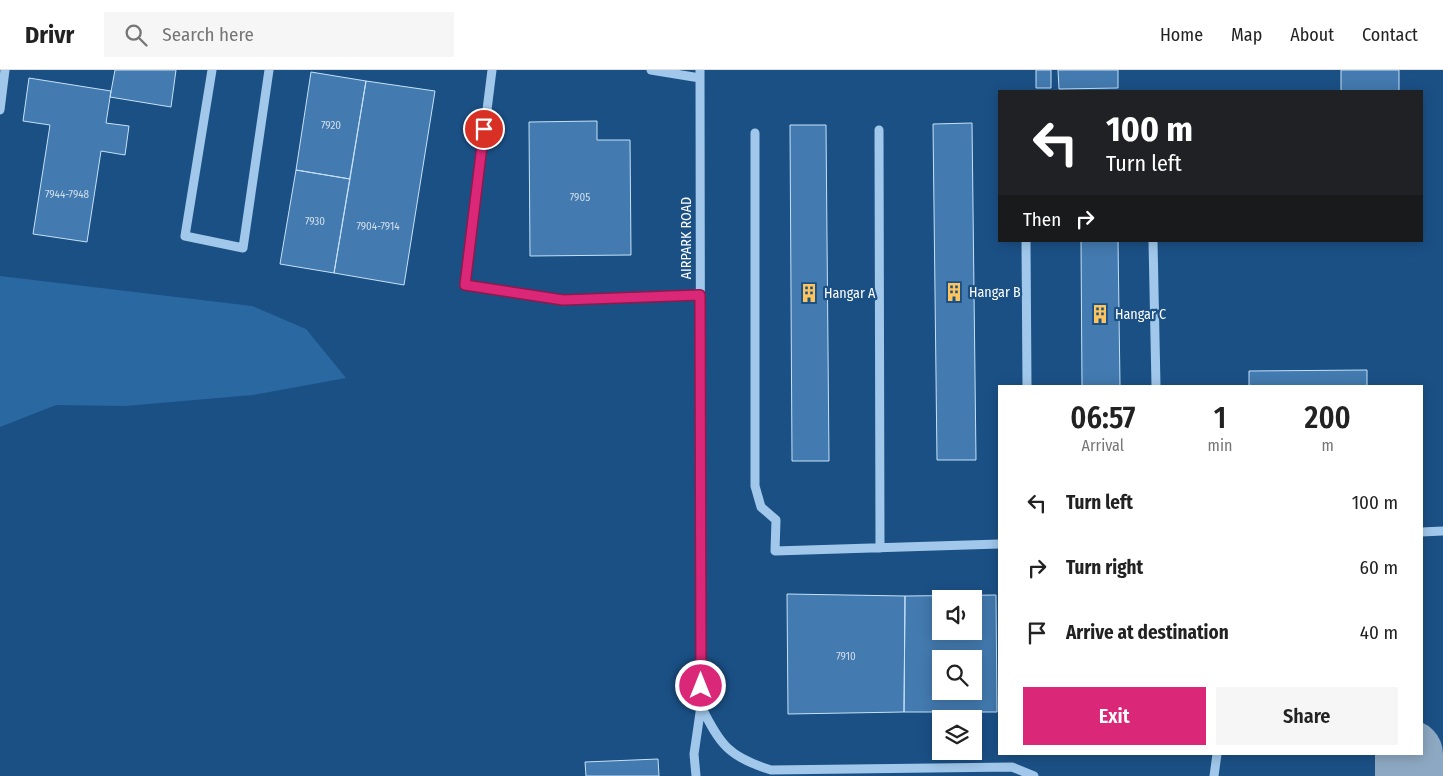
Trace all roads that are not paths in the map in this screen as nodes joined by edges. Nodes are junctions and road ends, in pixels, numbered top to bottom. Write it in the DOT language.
graph roads {
  1 [pos="5,70"];
  2 [pos="212,70"];
  3 [pos="269,70"];
  4 [pos="492,70"];
  5 [pos="651,70"];
  6 [pos="700,74"];
  7 [pos="0,110"];
  8 [pos="879,130"];
  9 [pos="755,133"];
  10 [pos="1026,242"];
  11 [pos="1153,242"];
  12 [pos="700,295"];
  13 [pos="1027,385"];
  14 [pos="1156,385"];
  15 [pos="1443,531"];
  16 [pos="1423,532"];
  17 [pos="998,544"];
  18 [pos="880,548"];
  19 [pos="701,706"];
  20 [pos="1217,755"];
  21 [pos="696,776"];
  22 [pos="1034,776"];
  23 [pos="1214,776"];
  1 -- 7 [label="street"];
  2 -- 3 [label="street"];
  4 -- 12 [label="street"];
  5 -- 6 [label="street"];
  6 -- 12 [label="street, AIRPARK ROAD"];
  8 -- 18 [label="street"];
  9 -- 18 [label="street"];
  10 -- 13 [label="street"];
  11 -- 14 [label="street"];
  12 -- 19 [label="street, AIRPARK ROAD"];
  15 -- 16 [label="street"];
  17 -- 18 [label="street"];
  19 -- 21 [label="street, AIRPARK ROAD"];
  19 -- 22 [label="street"];
  20 -- 23 [label="street"];
}
